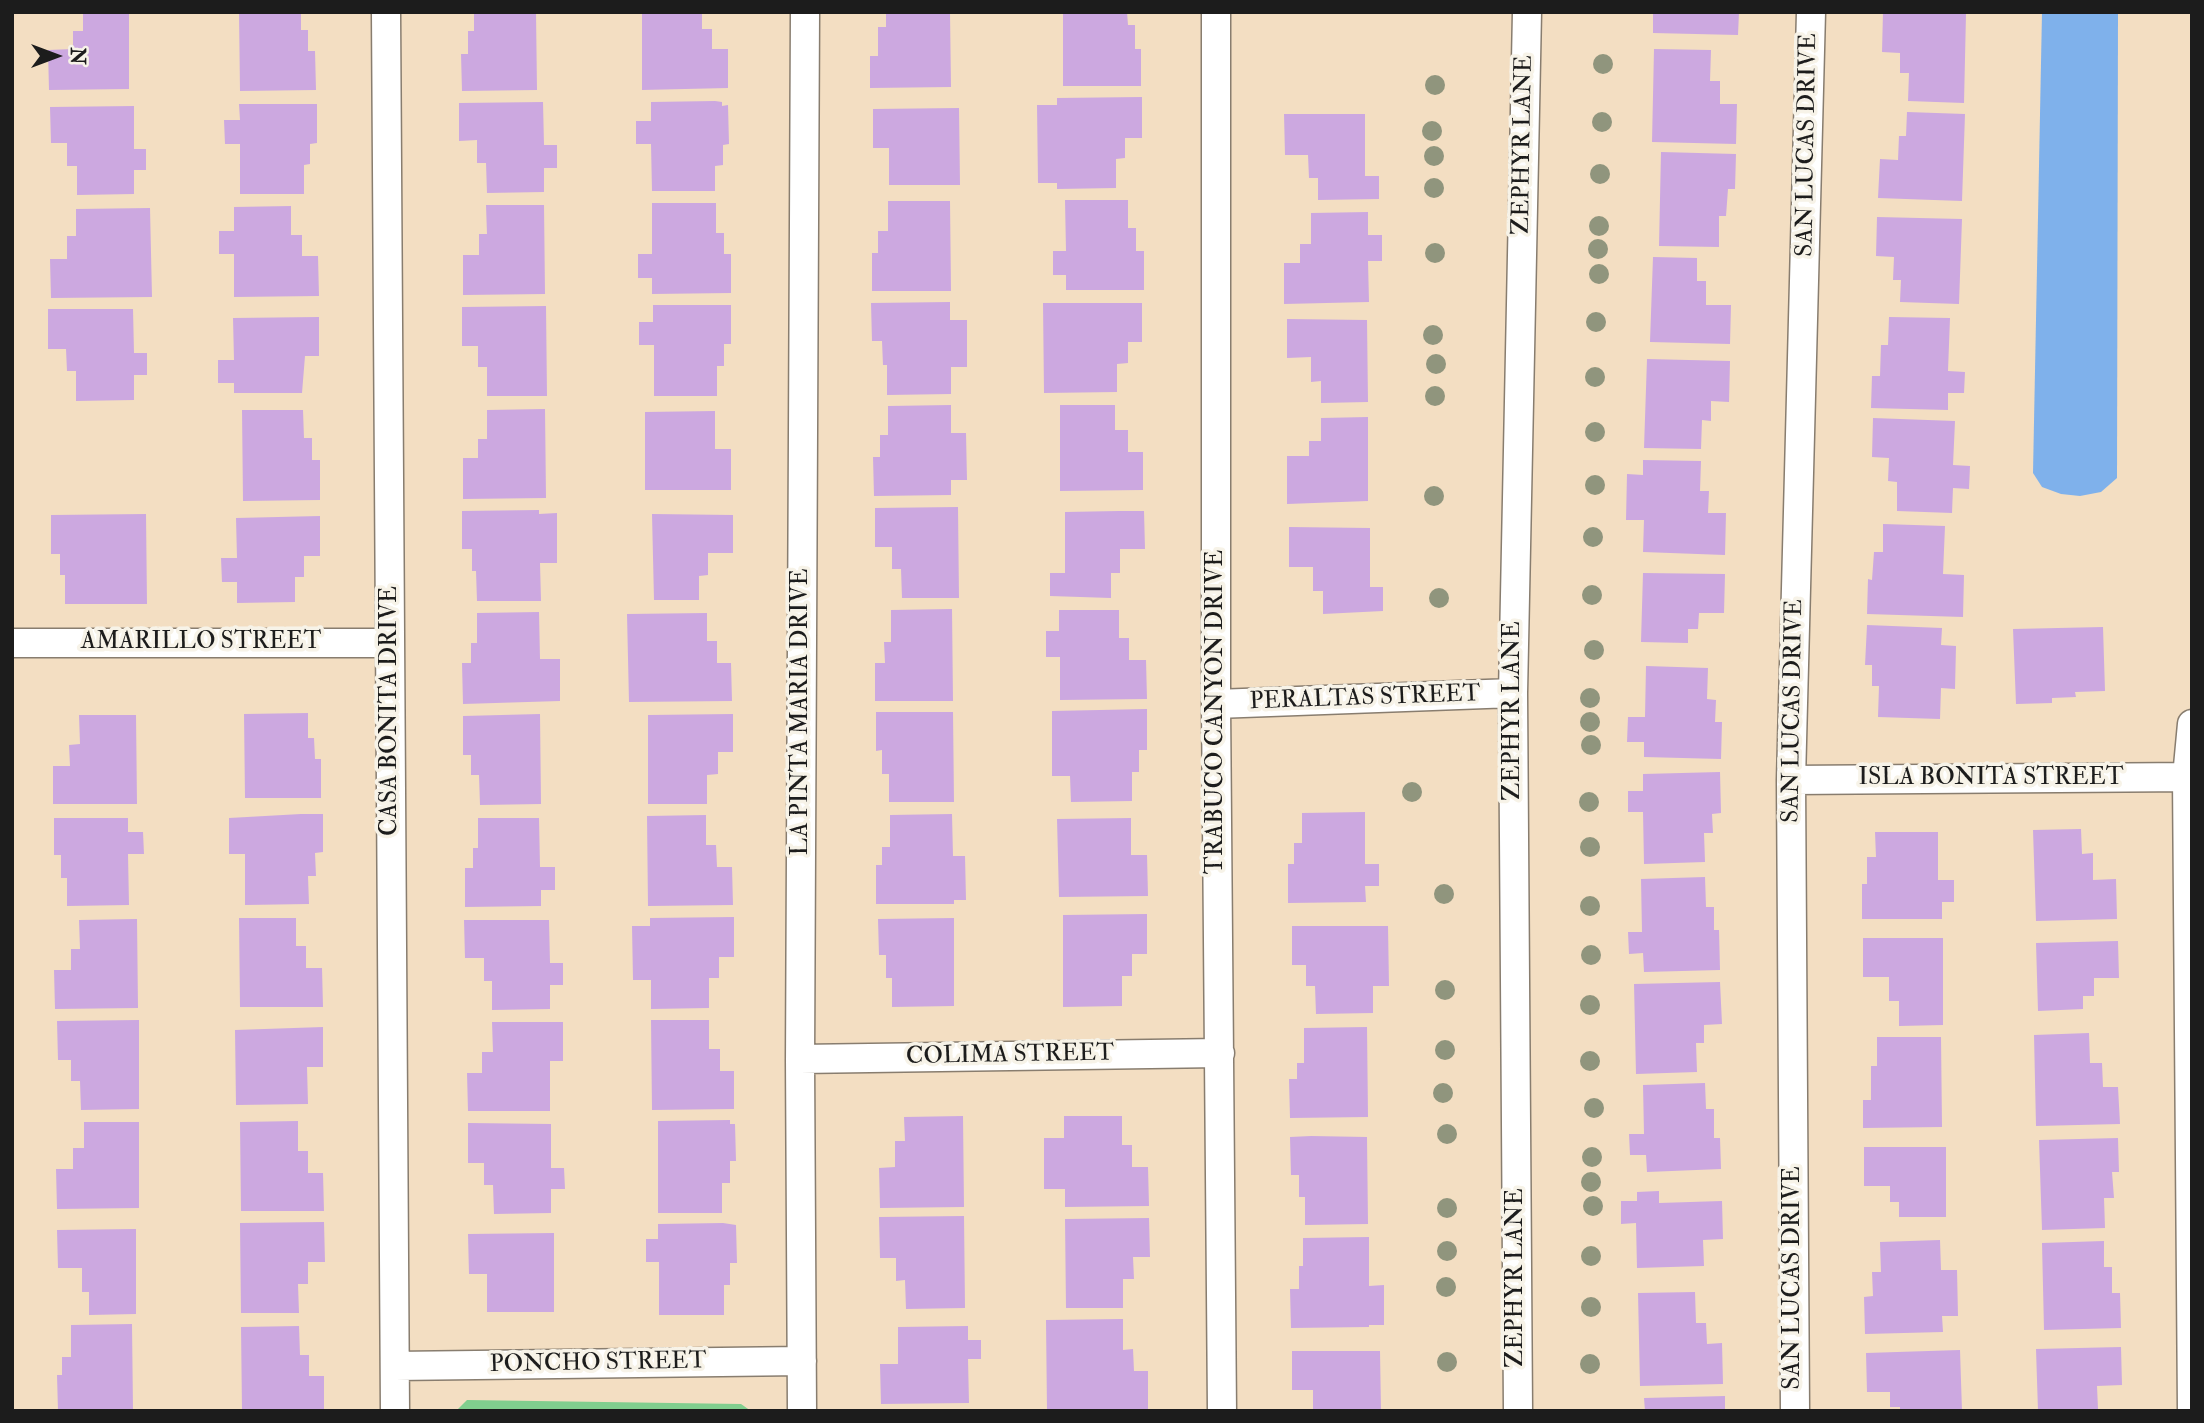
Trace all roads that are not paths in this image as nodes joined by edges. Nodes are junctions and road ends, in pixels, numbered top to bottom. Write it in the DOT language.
graph roads {
  1 [pos="386,12"];
  2 [pos="805,12"];
  3 [pos="1216,12"];
  4 [pos="1527,12"];
  5 [pos="1811,12"];
  6 [pos="12,643"];
  7 [pos="390,643"];
  8 [pos="1513,693"];
  9 [pos="1216,704"];
  10 [pos="2192,724"];
  11 [pos="2190,777"];
  12 [pos="1791,780"];
  13 [pos="1220,1053"];
  14 [pos="800,1059"];
  15 [pos="802,1362"];
  16 [pos="395,1366"];
  17 [pos="395,1411"];
  18 [pos="802,1411"];
  19 [pos="1222,1411"];
  20 [pos="1518,1411"];
  21 [pos="1795,1411"];
  22 [pos="2192,1411"];
  1 -- 7 [label="street, CASA BONITA DRIVE"];
  2 -- 14 [label="street, LA PINTA MARIA DRIVE"];
  3 -- 9 [label="street, TRABUCO CANYON DRIVE"];
  4 -- 8 [label="street, ZEPHYR LANE"];
  5 -- 12 [label="street, SAN LUCAS DRIVE"];
  6 -- 7 [label="street, AMARILLO STREET"];
  7 -- 16 [label="street, CASA BONITA DRIVE"];
  8 -- 9 [label="street, PERALTAS STREET"];
  8 -- 20 [label="street, ZEPHYR LANE"];
  9 -- 13 [label="street, TRABUCO CANYON DRIVE"];
  10 -- 11 [label="street"];
  11 -- 12 [label="street, ISLA BONITA STREET"];
  11 -- 22 [label="street"];
  12 -- 21 [label="street, SAN LUCAS DRIVE"];
  13 -- 14 [label="street, COLIMA STREET"];
  13 -- 19 [label="street, TRABUCO CANYON DRIVE"];
  14 -- 15 [label="street, LA PINTA MARIA DRIVE"];
  15 -- 16 [label="street, PONCHO STREET"];
  15 -- 18 [label="street, LA PINTA MARIA DRIVE"];
  16 -- 17 [label="street, CASA BONITA DRIVE"];
}
